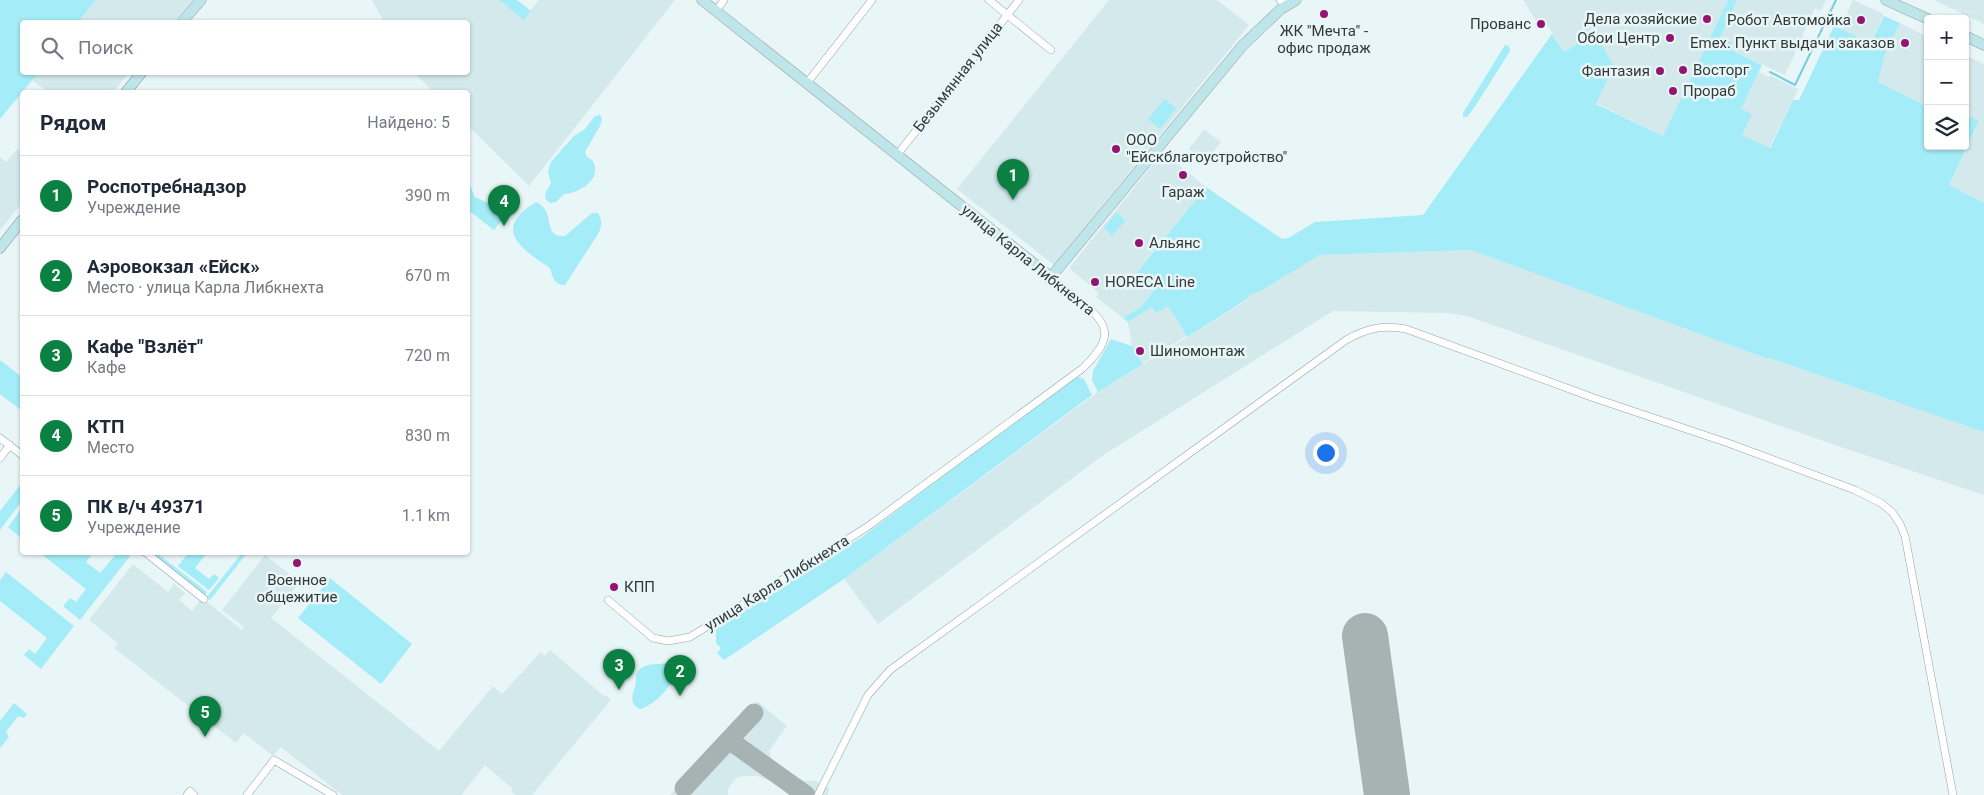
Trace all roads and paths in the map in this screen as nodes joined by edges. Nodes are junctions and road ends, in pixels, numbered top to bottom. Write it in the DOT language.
graph roads {
  1 [pos="201,0"];
  2 [pos="702,0"];
  3 [pos="724,0"];
  4 [pos="872,0"];
  5 [pos="989,0"];
  6 [pos="1019,0"];
  7 [pos="1296,0"];
  8 [pos="1886,0"];
  9 [pos="1283,2"];
  10 [pos="716,11"];
  11 [pos="1007,15"];
  12 [pos="1924,17"];
  13 [pos="184,20"];
  14 [pos="1969,38"];
  15 [pos="1984,45"];
  16 [pos="1051,50"];
  17 [pos="140,75"];
  18 [pos="807,83"];
  19 [pos="128,90"];
  20 [pos="897,155"];
  21 [pos="20,223"];
  22 [pos="0,248"];
  23 [pos="1051,277"];
  24 [pos="0,438"];
  25 [pos="10,445"];
  26 [pos="20,454"];
  27 [pos="0,458"];
  28 [pos="149,555"];
  29 [pos="204,599"];
  30 [pos="608,600"];
  31 [pos="187,795"];
  32 [pos="194,795"];
  33 [pos="247,795"];
  34 [pos="333,795"];
  35 [pos="818,795"];
  36 [pos="1952,795"];
  1 -- 13 [label="street"];
  2 -- 10 [label="street, улица Карла Либкнехта"];
  3 -- 10 [label="street"];
  4 -- 18 [label="street"];
  5 -- 11 [label="street"];
  6 -- 11 [label="street, Безымянная улица"];
  7 -- 9 [label="street"];
  8 -- 12 [label="street"];
  9 -- 23 [label="street"];
  10 -- 18 [label="street, улица Карла Либкнехта"];
  11 -- 16 [label="street"];
  11 -- 20 [label="street, Безымянная улица"];
  14 -- 15 [label="street"];
  17 -- 19 [label="street"];
  18 -- 20 [label="street, улица Карла Либкнехта"];
  20 -- 23 [label="street, улица Карла Либкнехта"];
  21 -- 22 [label="street"];
  23 -- 30 [label="street, улица Карла Либкнехта"];
  24 -- 25 [label="street"];
  25 -- 26 [label="street"];
  25 -- 27 [label="street"];
  28 -- 29 [label="street"];
  31 -- 32 [label="street"];
  33 -- 34 [label="street"];
  35 -- 36 [label="street"];
}
